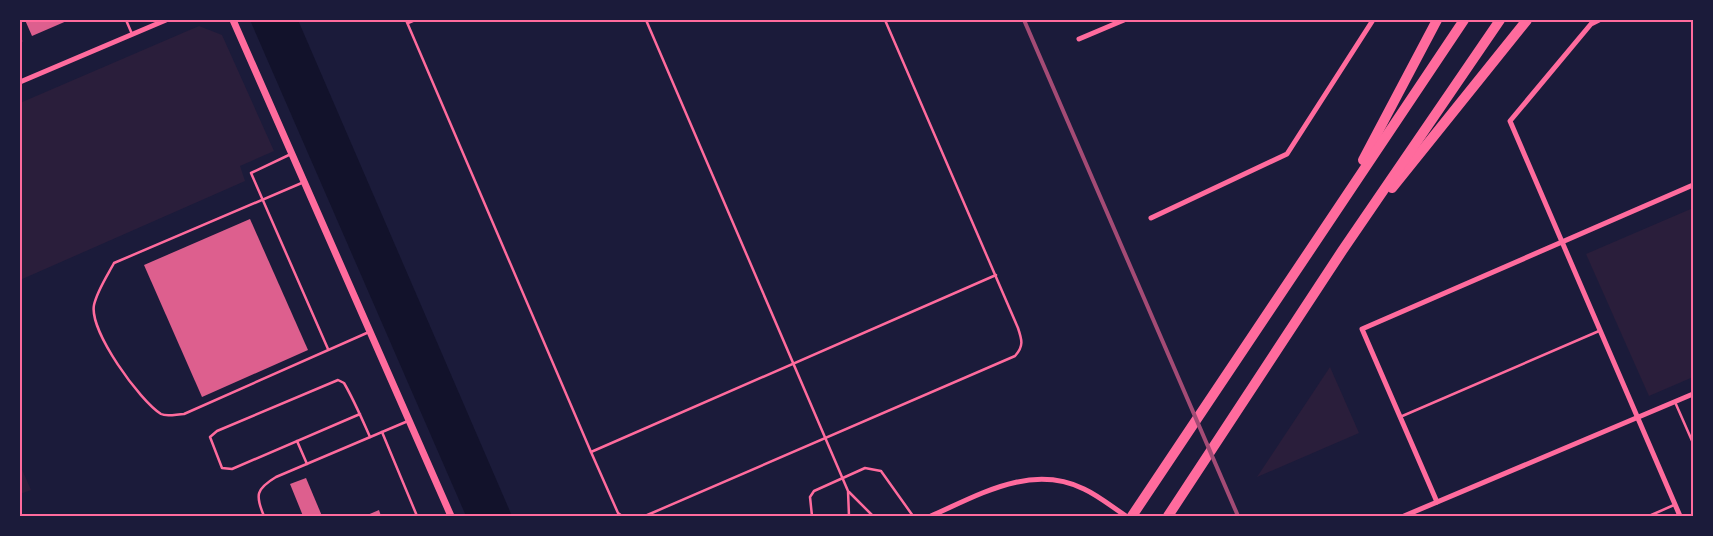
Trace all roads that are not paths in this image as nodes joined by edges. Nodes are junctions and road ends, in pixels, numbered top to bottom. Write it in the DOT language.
graph roads {
  1 [pos="126,20"];
  2 [pos="166,20"];
  3 [pos="233,20"];
  4 [pos="415,20"];
  5 [pos="646,20"];
  6 [pos="885,20"];
  7 [pos="1124,20"];
  8 [pos="1373,20"];
  9 [pos="1437,20"];
  10 [pos="1464,20"];
  11 [pos="1500,20"];
  12 [pos="1527,20"];
  13 [pos="1600,20"];
  14 [pos="407,22"];
  15 [pos="132,34"];
  16 [pos="1079,39"];
  17 [pos="20,82"];
  18 [pos="292,153"];
  19 [pos="305,182"];
  20 [pos="1693,185"];
  21 [pos="262,200"];
  22 [pos="1340,204"];
  23 [pos="1151,218"];
  24 [pos="1562,242"];
  25 [pos="1342,251"];
  26 [pos="996,275"];
  27 [pos="370,331"];
  28 [pos="1600,331"];
  29 [pos="328,350"];
  30 [pos="793,364"];
  31 [pos="1693,394"];
  32 [pos="1674,402"];
  33 [pos="360,414"];
  34 [pos="1400,417"];
  35 [pos="1638,418"];
  36 [pos="410,421"];
  37 [pos="382,432"];
  38 [pos="370,437"];
  39 [pos="825,438"];
  40 [pos="297,441"];
  41 [pos="1693,443"];
  42 [pos="591,452"];
  43 [pos="307,464"];
  44 [pos="842,478"];
  45 [pos="848,491"];
  46 [pos="1437,502"];
  47 [pos="1676,504"];
  48 [pos="264,516"];
  49 [pos="417,516"];
  50 [pos="451,516"];
  51 [pos="622,516"];
  52 [pos="645,516"];
  53 [pos="812,516"];
  54 [pos="849,516"];
  55 [pos="874,516"];
  56 [pos="913,516"];
  57 [pos="930,516"];
  58 [pos="1126,516"];
  59 [pos="1132,516"];
  60 [pos="1168,516"];
  61 [pos="1404,516"];
  62 [pos="1649,516"];
  63 [pos="1680,516"];
  1 -- 15 [label="lane"];
  2 -- 15 [label="street"];
  3 -- 18 [label="street"];
  4 -- 14 [label="lane"];
  5 -- 30 [label="lane"];
  6 -- 26 [label="lane"];
  7 -- 16 [label="street"];
  8 -- 23 [label="street"];
  9 -- 22 [label="highway"];
  10 -- 22 [label="highway"];
  11 -- 25 [label="highway"];
  12 -- 25 [label="highway"];
  13 -- 24 [label="street"];
  14 -- 42 [label="lane"];
  15 -- 17 [label="street"];
  18 -- 19 [label="street"];
  18 -- 21 [label="lane"];
  19 -- 21 [label="lane"];
  19 -- 27 [label="street"];
  20 -- 24 [label="street"];
  21 -- 29 [label="lane"];
  21 -- 29 [label="lane"];
  22 -- 59 [label="highway"];
  24 -- 28 [label="street"];
  24 -- 34 [label="street"];
  25 -- 60 [label="highway"];
  26 -- 30 [label="lane"];
  26 -- 39 [label="lane"];
  27 -- 29 [label="lane"];
  27 -- 36 [label="street"];
  28 -- 34 [label="lane"];
  28 -- 35 [label="street"];
  30 -- 39 [label="lane"];
  30 -- 42 [label="lane"];
  31 -- 32 [label="street"];
  32 -- 35 [label="street"];
  32 -- 41 [label="lane"];
  33 -- 38 [label="lane"];
  33 -- 40 [label="lane"];
  33 -- 40 [label="lane"];
  34 -- 46 [label="street"];
  35 -- 46 [label="street"];
  35 -- 47 [label="street"];
  36 -- 37 [label="lane"];
  36 -- 50 [label="street"];
  37 -- 38 [label="lane"];
  37 -- 49 [label="lane"];
  38 -- 43 [label="lane"];
  39 -- 44 [label="lane"];
  39 -- 52 [label="lane"];
  40 -- 43 [label="lane"];
  42 -- 51 [label="lane"];
  43 -- 48 [label="lane"];
  44 -- 45 [label="lane"];
  44 -- 53 [label="lane"];
  44 -- 56 [label="lane"];
  45 -- 54 [label="lane"];
  45 -- 55 [label="lane"];
  46 -- 61 [label="street"];
  47 -- 62 [label="lane"];
  47 -- 63 [label="street"];
  57 -- 58 [label="street"];
}
